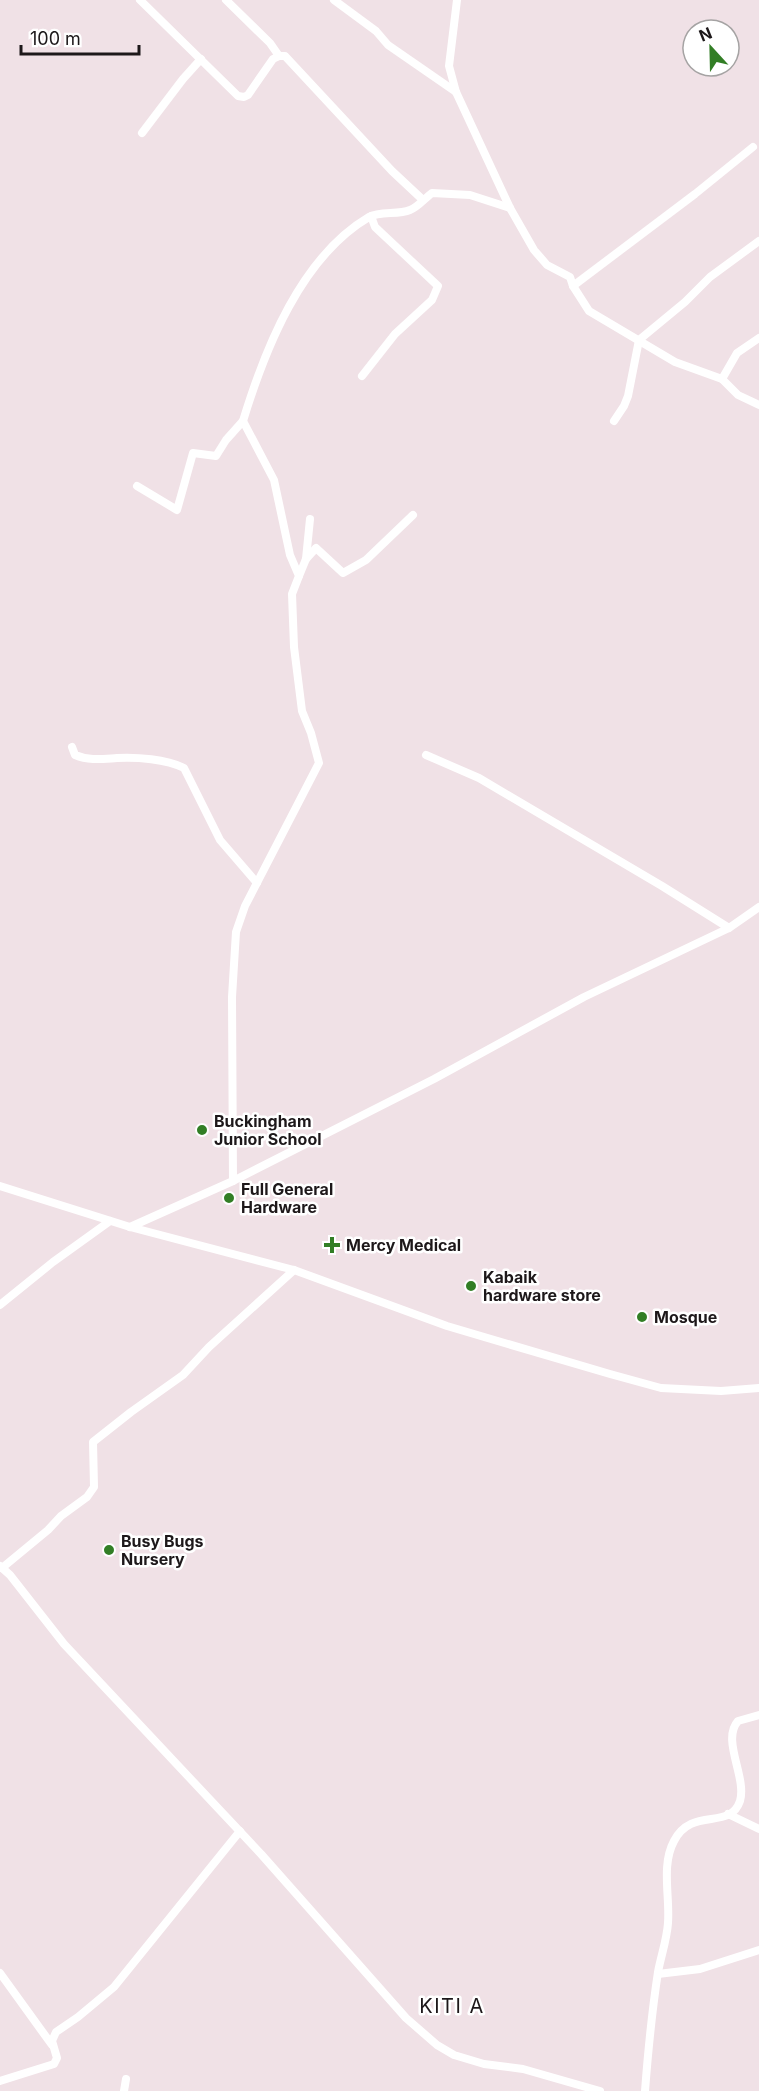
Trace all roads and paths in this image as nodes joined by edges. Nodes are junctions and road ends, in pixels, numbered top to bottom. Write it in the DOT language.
graph roads {
  1 [pos="140,0"];
  2 [pos="226,0"];
  3 [pos="334,0"];
  4 [pos="457,0"];
  5 [pos="279,56"];
  6 [pos="201,59"];
  7 [pos="456,92"];
  8 [pos="142,133"];
  9 [pos="753,147"];
  10 [pos="423,200"];
  11 [pos="510,208"];
  12 [pos="371,216"];
  13 [pos="759,241"];
  14 [pos="573,286"];
  15 [pos="759,338"];
  16 [pos="639,340"];
  17 [pos="362,376"];
  18 [pos="722,379"];
  19 [pos="759,405"];
  20 [pos="243,421"];
  21 [pos="614,421"];
  22 [pos="136,486"];
  23 [pos="413,515"];
  24 [pos="310,519"];
  25 [pos="306,559"];
  26 [pos="299,576"];
  27 [pos="72,747"];
  28 [pos="426,755"];
  29 [pos="257,883"];
  30 [pos="759,907"];
  31 [pos="729,928"];
  32 [pos="233,1181"];
  33 [pos="0,1185"];
  34 [pos="110,1221"];
  35 [pos="130,1227"];
  36 [pos="294,1270"];
  37 [pos="0,1305"];
  38 [pos="759,1388"];
  39 [pos="1,1567"];
  40 [pos="759,1715"];
  41 [pos="728,1814"];
  42 [pos="759,1829"];
  43 [pos="240,1831"];
  44 [pos="759,1950"];
  45 [pos="0,1973"];
  46 [pos="658,1974"];
  47 [pos="52,2046"];
  48 [pos="126,2079"];
  49 [pos="0,2081"];
  50 [pos="124,2091"];
  51 [pos="600,2091"];
  52 [pos="645,2091"];
  1 -- 6 [label="street"];
  2 -- 5 [label="street"];
  3 -- 7 [label="street"];
  4 -- 7 [label="street"];
  5 -- 6 [label="street"];
  5 -- 10 [label="street"];
  6 -- 8 [label="street"];
  7 -- 11 [label="street"];
  9 -- 14 [label="street"];
  10 -- 11 [label="street"];
  10 -- 12 [label="street"];
  11 -- 14 [label="street"];
  12 -- 17 [label="street"];
  12 -- 20 [label="street"];
  13 -- 16 [label="street"];
  14 -- 16 [label="street"];
  15 -- 18 [label="street"];
  16 -- 18 [label="street"];
  16 -- 21 [label="street"];
  18 -- 19 [label="street"];
  20 -- 22 [label="street"];
  20 -- 26 [label="street"];
  23 -- 25 [label="street"];
  24 -- 25 [label="street"];
  25 -- 26 [label="street"];
  26 -- 29 [label="street"];
  27 -- 29 [label="street"];
  28 -- 31 [label="street"];
  29 -- 32 [label="street"];
  30 -- 31 [label="street"];
  31 -- 32 [label="street"];
  32 -- 35 [label="street"];
  33 -- 34 [label="street"];
  34 -- 35 [label="street"];
  34 -- 37 [label="street"];
  35 -- 36 [label="street"];
  36 -- 38 [label="street"];
  36 -- 39 [label="street"];
  39 -- 43 [label="street"];
  40 -- 41 [label="street"];
  41 -- 42 [label="street"];
  41 -- 46 [label="street"];
  43 -- 47 [label="street"];
  43 -- 51 [label="street"];
  44 -- 46 [label="street"];
  45 -- 47 [label="street"];
  46 -- 52 [label="street"];
  47 -- 49 [label="street"];
  48 -- 50 [label="street"];
}
